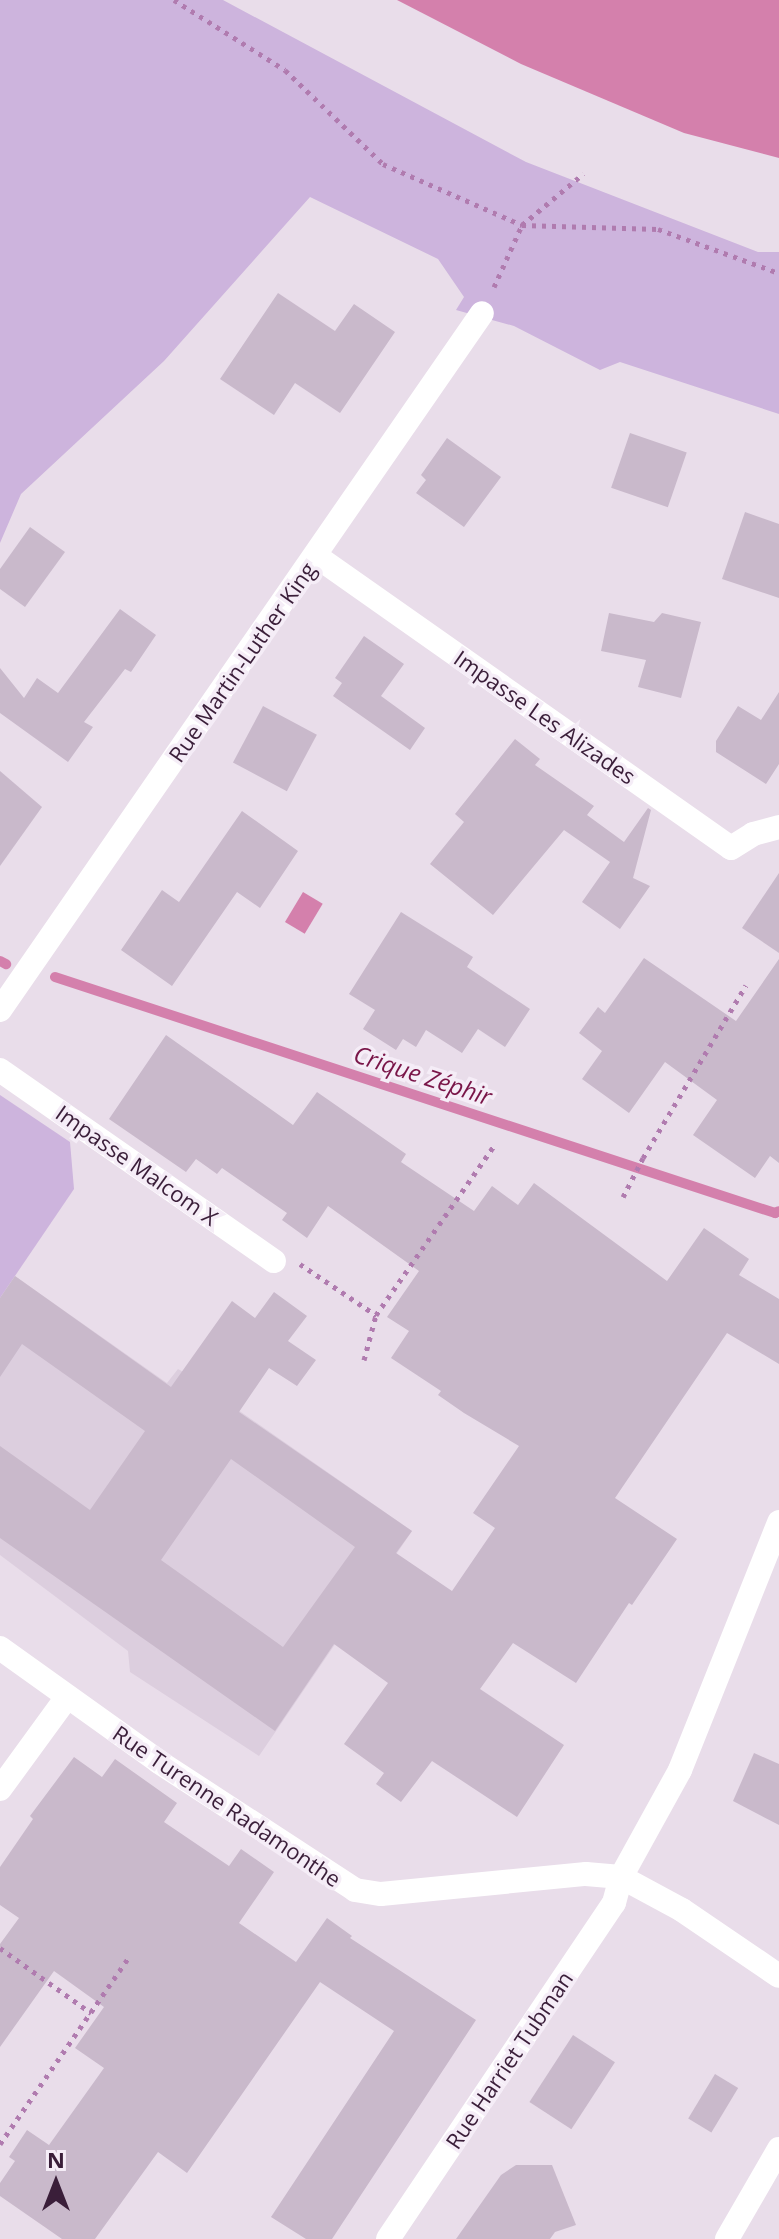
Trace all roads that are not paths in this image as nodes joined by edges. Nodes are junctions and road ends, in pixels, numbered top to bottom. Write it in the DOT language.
graph roads {
  1 [pos="482,313"];
  2 [pos="316,556"];
  3 [pos="779,827"];
  4 [pos="0,1010"];
  5 [pos="0,1070"];
  6 [pos="274,1261"];
  7 [pos="779,1522"];
  8 [pos="0,1648"];
  9 [pos="67,1697"];
  10 [pos="0,1789"];
  11 [pos="621,1877"];
  12 [pos="779,1976"];
  13 [pos="779,2149"];
  14 [pos="388,2239"];
  15 [pos="727,2239"];
  1 -- 2 [label="street, Rue Martin-Luther King"];
  2 -- 3 [label="street, Impasse Les Alizades"];
  2 -- 4 [label="street, Rue Martin-Luther King"];
  5 -- 6 [label="street, Impasse Malcom X"];
  7 -- 11 [label="street, Rue Harriet Tubman"];
  8 -- 9 [label="street, Rue Turenne Radamonthe"];
  9 -- 10 [label="street"];
  9 -- 11 [label="street, Rue Turenne Radamonthe"];
  11 -- 12 [label="street"];
  11 -- 14 [label="street, Rue Harriet Tubman"];
  13 -- 15 [label="street"];
}
